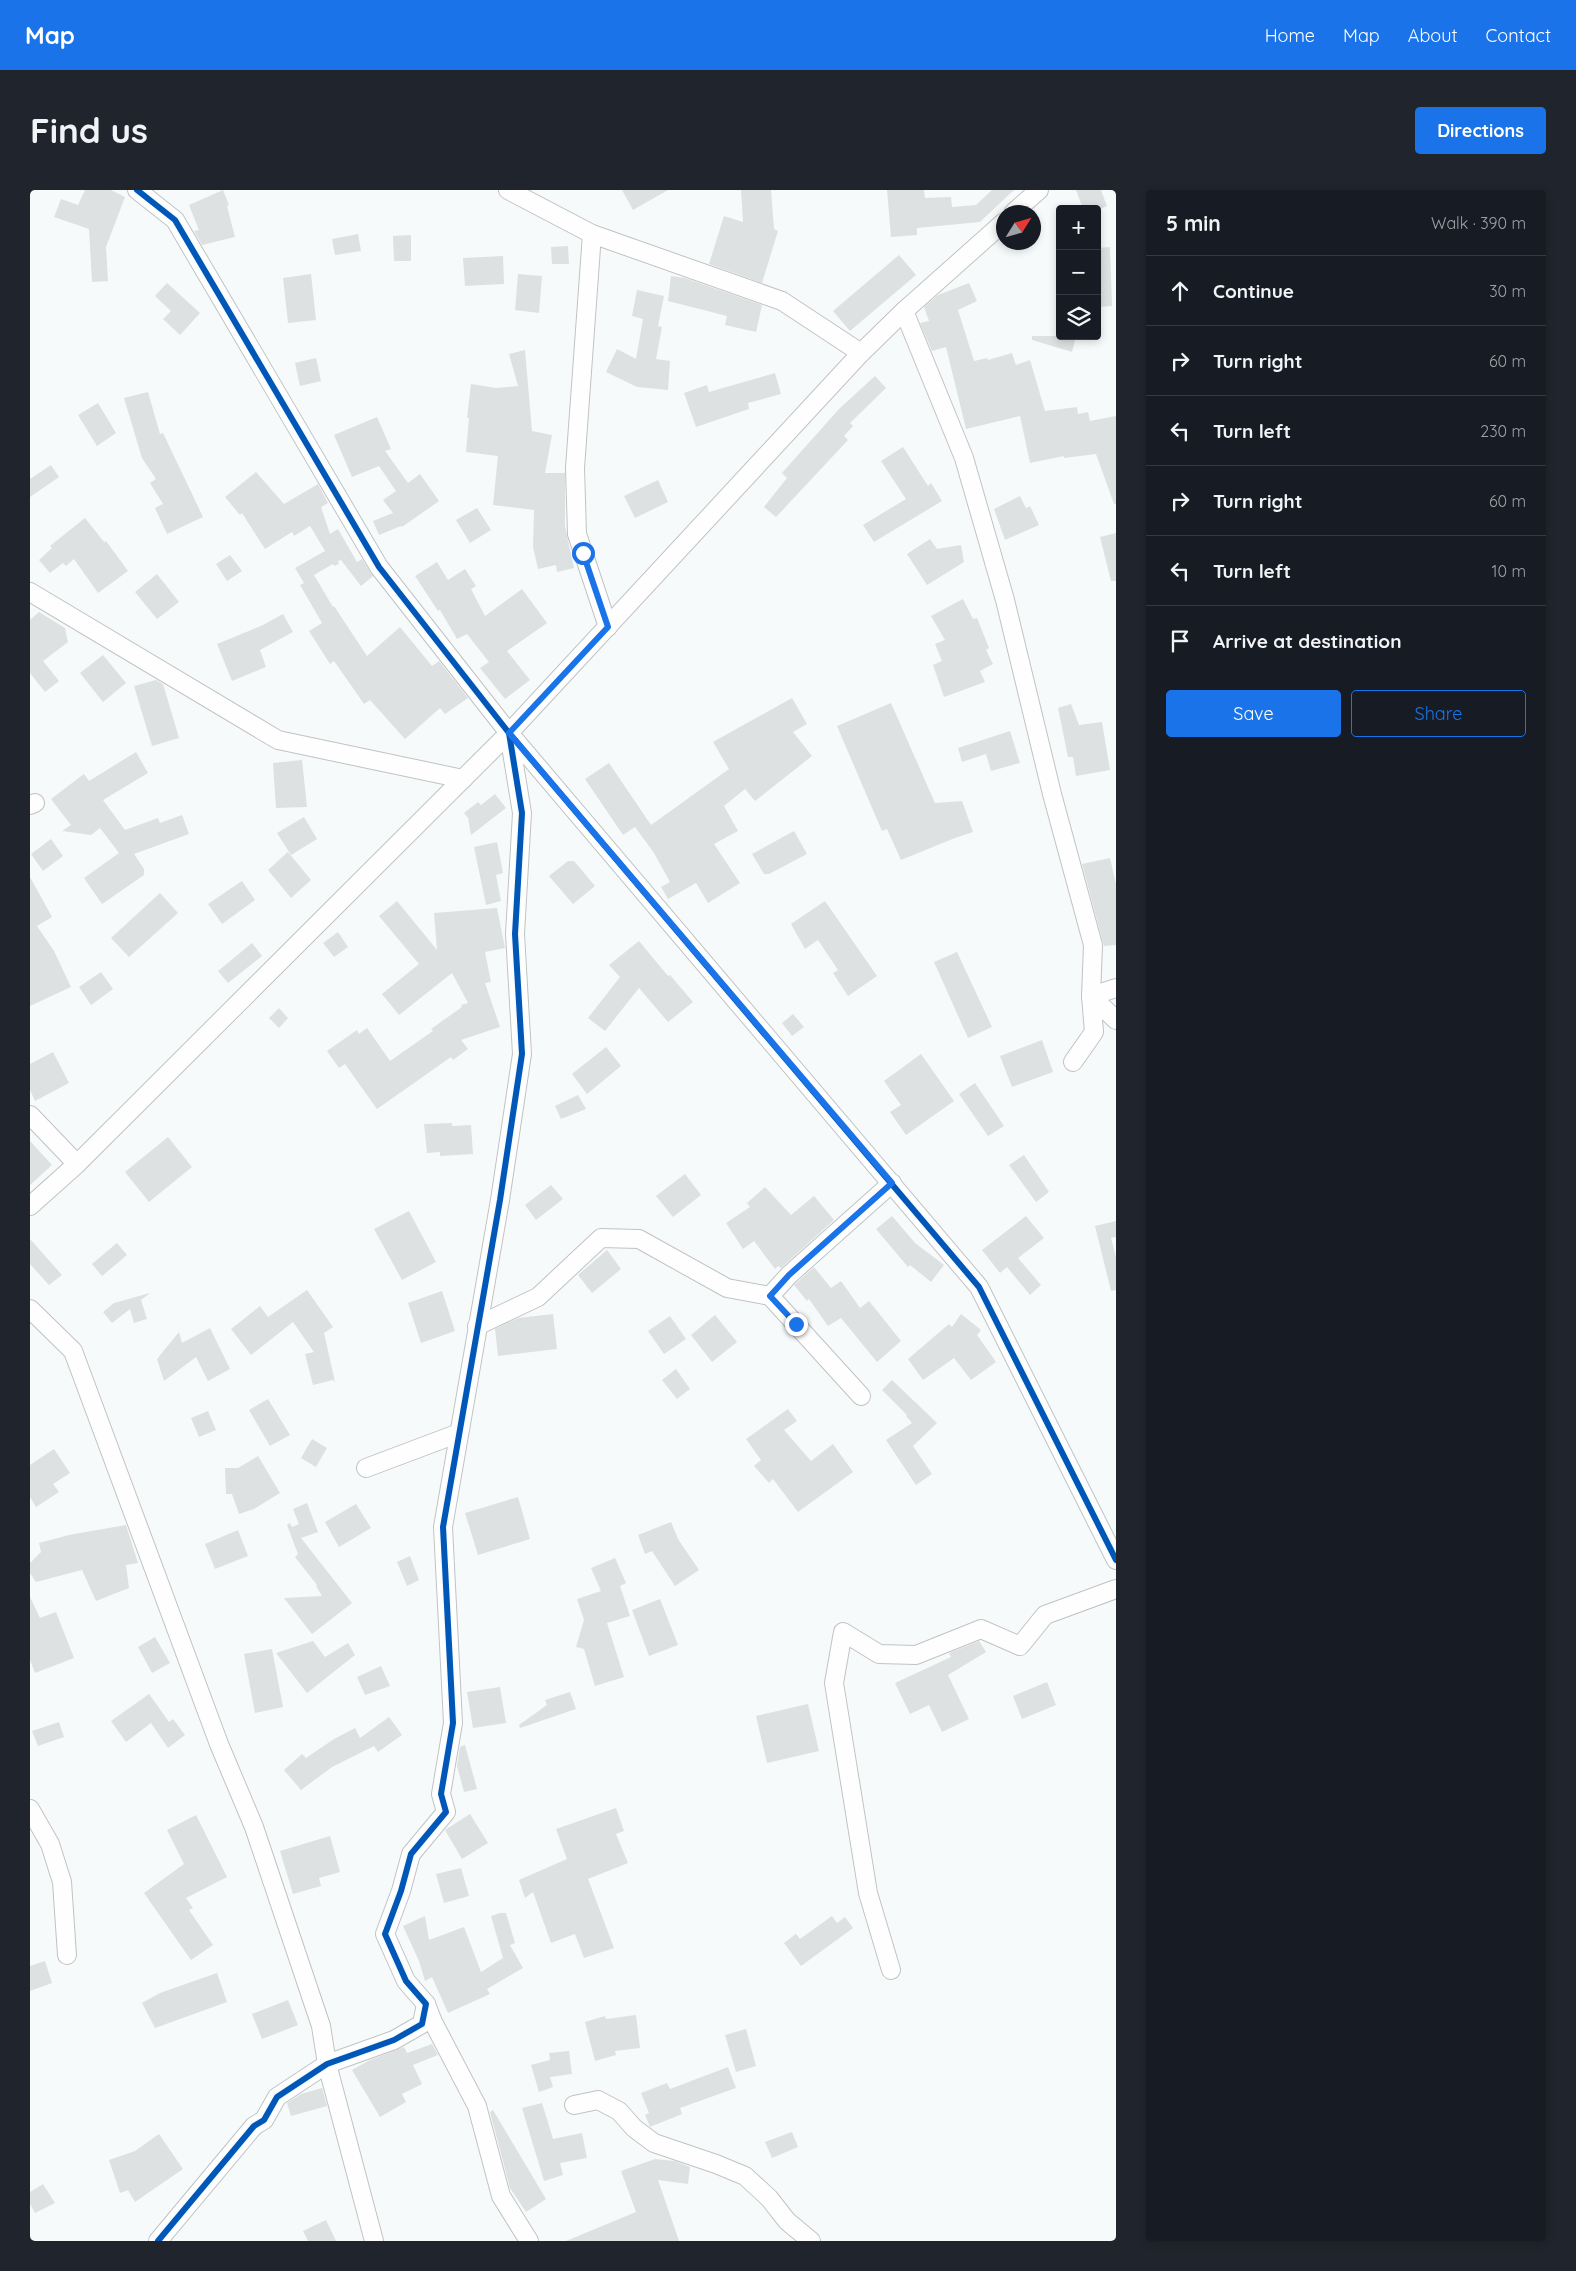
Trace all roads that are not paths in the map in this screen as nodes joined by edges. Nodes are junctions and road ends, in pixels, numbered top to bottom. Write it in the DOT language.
graph roads {
  1 [pos="138,190"];
  2 [pos="508,190"];
  3 [pos="1039,190"];
  4 [pos="1022,205"];
  5 [pos="996,229"];
  6 [pos="592,234"];
  7 [pos="904,311"];
  8 [pos="861,353"];
  9 [pos="30,592"];
  10 [pos="608,627"];
  11 [pos="509,733"];
  12 [pos="463,780"];
  13 [pos="1116,988"];
  14 [pos="1090,996"];
  15 [pos="1116,1020"];
  16 [pos="1073,1062"];
  17 [pos="30,1115"];
  18 [pos="77,1164"];
  19 [pos="892,1183"];
  20 [pos="30,1206"];
  21 [pos="770,1296"];
  22 [pos="30,1309"];
  23 [pos="477,1326"];
  24 [pos="860,1396"];
  25 [pos="458,1433"];
  26 [pos="366,1468"];
  27 [pos="1116,1560"];
  28 [pos="1116,1589"];
  29 [pos="30,1810"];
  30 [pos="67,1955"];
  31 [pos="891,1970"];
  32 [pos="426,2004"];
  33 [pos="327,2064"];
  34 [pos="574,2105"];
  35 [pos="158,2241"];
  36 [pos="374,2241"];
  37 [pos="529,2241"];
  38 [pos="811,2241"];
  1 -- 11 [label="street"];
  2 -- 6 [label="street"];
  3 -- 4 [label="street"];
  5 -- 7 [label="street"];
  6 -- 8 [label="street"];
  6 -- 10 [label="street"];
  7 -- 8 [label="street"];
  7 -- 14 [label="street"];
  8 -- 10 [label="street"];
  9 -- 12 [label="street"];
  10 -- 11 [label="street"];
  11 -- 12 [label="street"];
  11 -- 19 [label="street"];
  11 -- 23 [label="street"];
  12 -- 18 [label="street"];
  13 -- 14 [label="street"];
  14 -- 15 [label="street"];
  14 -- 16 [label="street"];
  17 -- 18 [label="street"];
  18 -- 20 [label="street"];
  19 -- 21 [label="street"];
  19 -- 27 [label="street"];
  21 -- 23 [label="street"];
  21 -- 24 [label="street"];
  22 -- 33 [label="street"];
  23 -- 25 [label="street"];
  25 -- 26 [label="street"];
  25 -- 32 [label="street"];
  28 -- 31 [label="street"];
  29 -- 30 [label="street"];
  32 -- 33 [label="street"];
  32 -- 37 [label="street"];
  33 -- 35 [label="street"];
  33 -- 36 [label="street"];
  34 -- 38 [label="street"];
}
